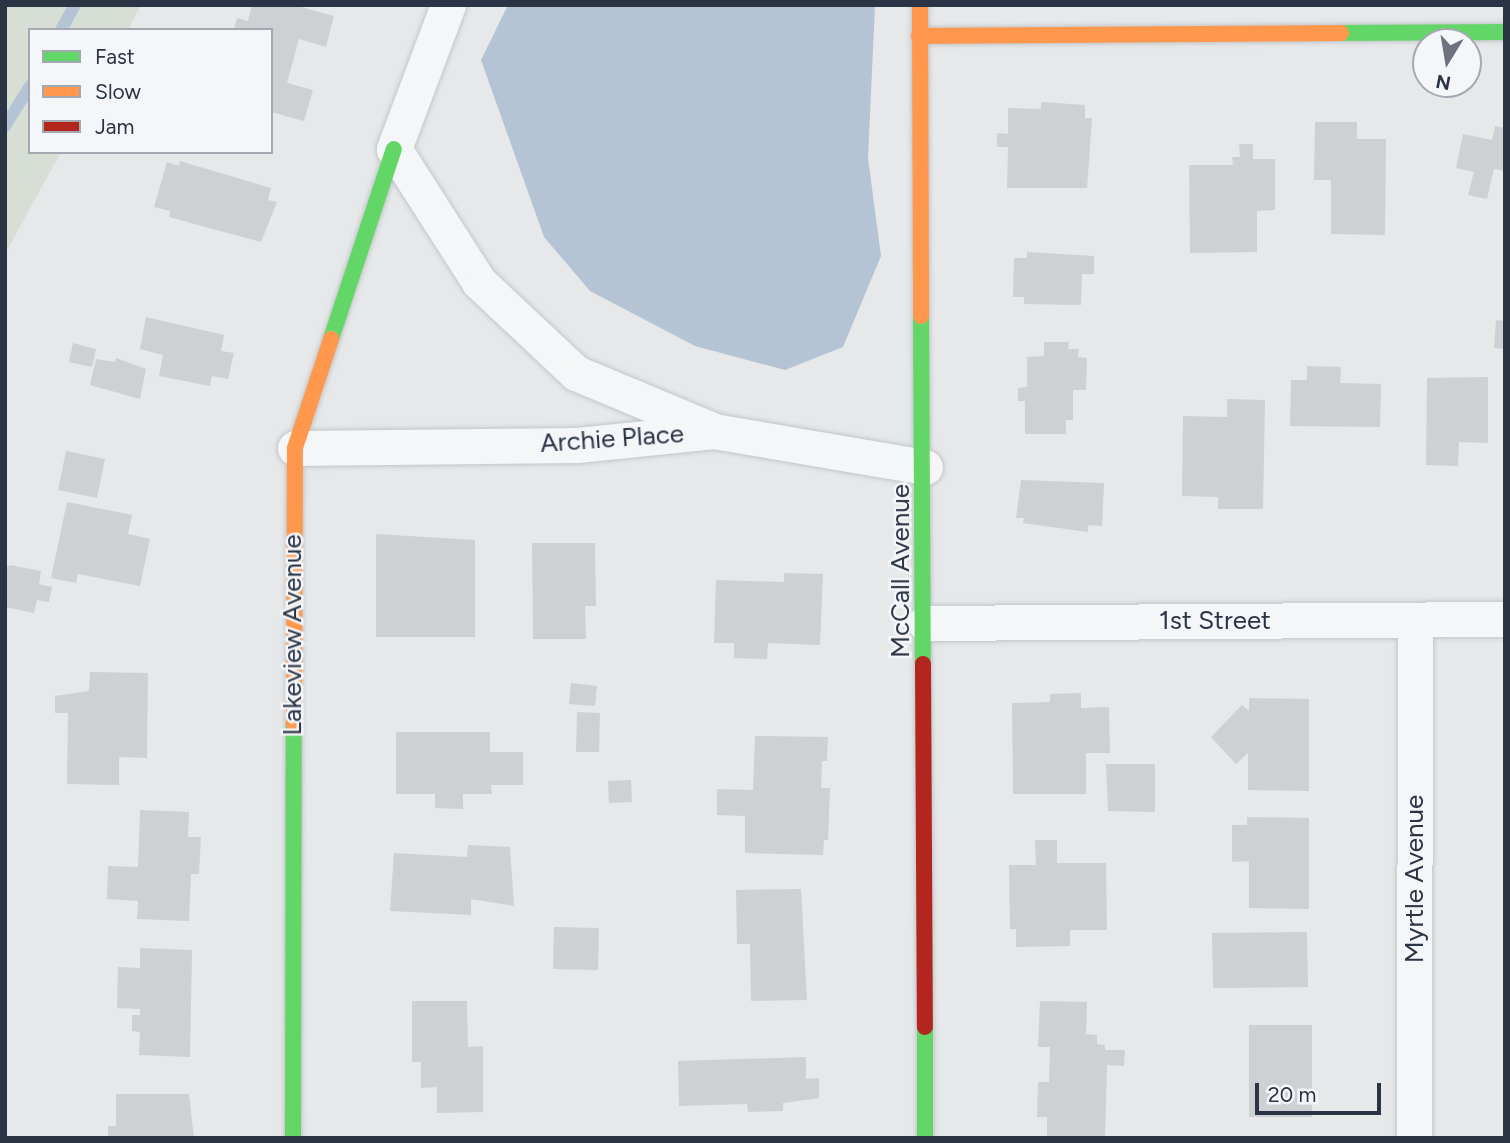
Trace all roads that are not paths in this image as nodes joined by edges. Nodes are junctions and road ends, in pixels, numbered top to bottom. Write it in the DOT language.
graph roads {
  1 [pos="448,5"];
  2 [pos="920,5"];
  3 [pos="1505,32"];
  4 [pos="919,36"];
  5 [pos="394,149"];
  6 [pos="715,431"];
  7 [pos="295,448"];
  8 [pos="925,467"];
  9 [pos="1505,619"];
  10 [pos="1415,620"];
  11 [pos="925,623"];
  12 [pos="293,1138"];
  13 [pos="925,1138"];
  14 [pos="1414,1138"];
  1 -- 5 [label="street, Lakeview Avenue"];
  2 -- 4 [label="street, McCall Avenue"];
  3 -- 4 [label="street"];
  4 -- 8 [label="street, McCall Avenue"];
  5 -- 6 [label="street"];
  5 -- 7 [label="street, Lakeview Avenue"];
  6 -- 7 [label="street, Archie Place"];
  6 -- 8 [label="street, Archie Place"];
  7 -- 12 [label="street, Lakeview Avenue"];
  8 -- 11 [label="street, McCall Avenue"];
  9 -- 10 [label="street, 1st Street"];
  10 -- 11 [label="street, 1st Street"];
  10 -- 14 [label="street, Myrtle Avenue"];
  11 -- 13 [label="street, McCall Avenue"];
}
